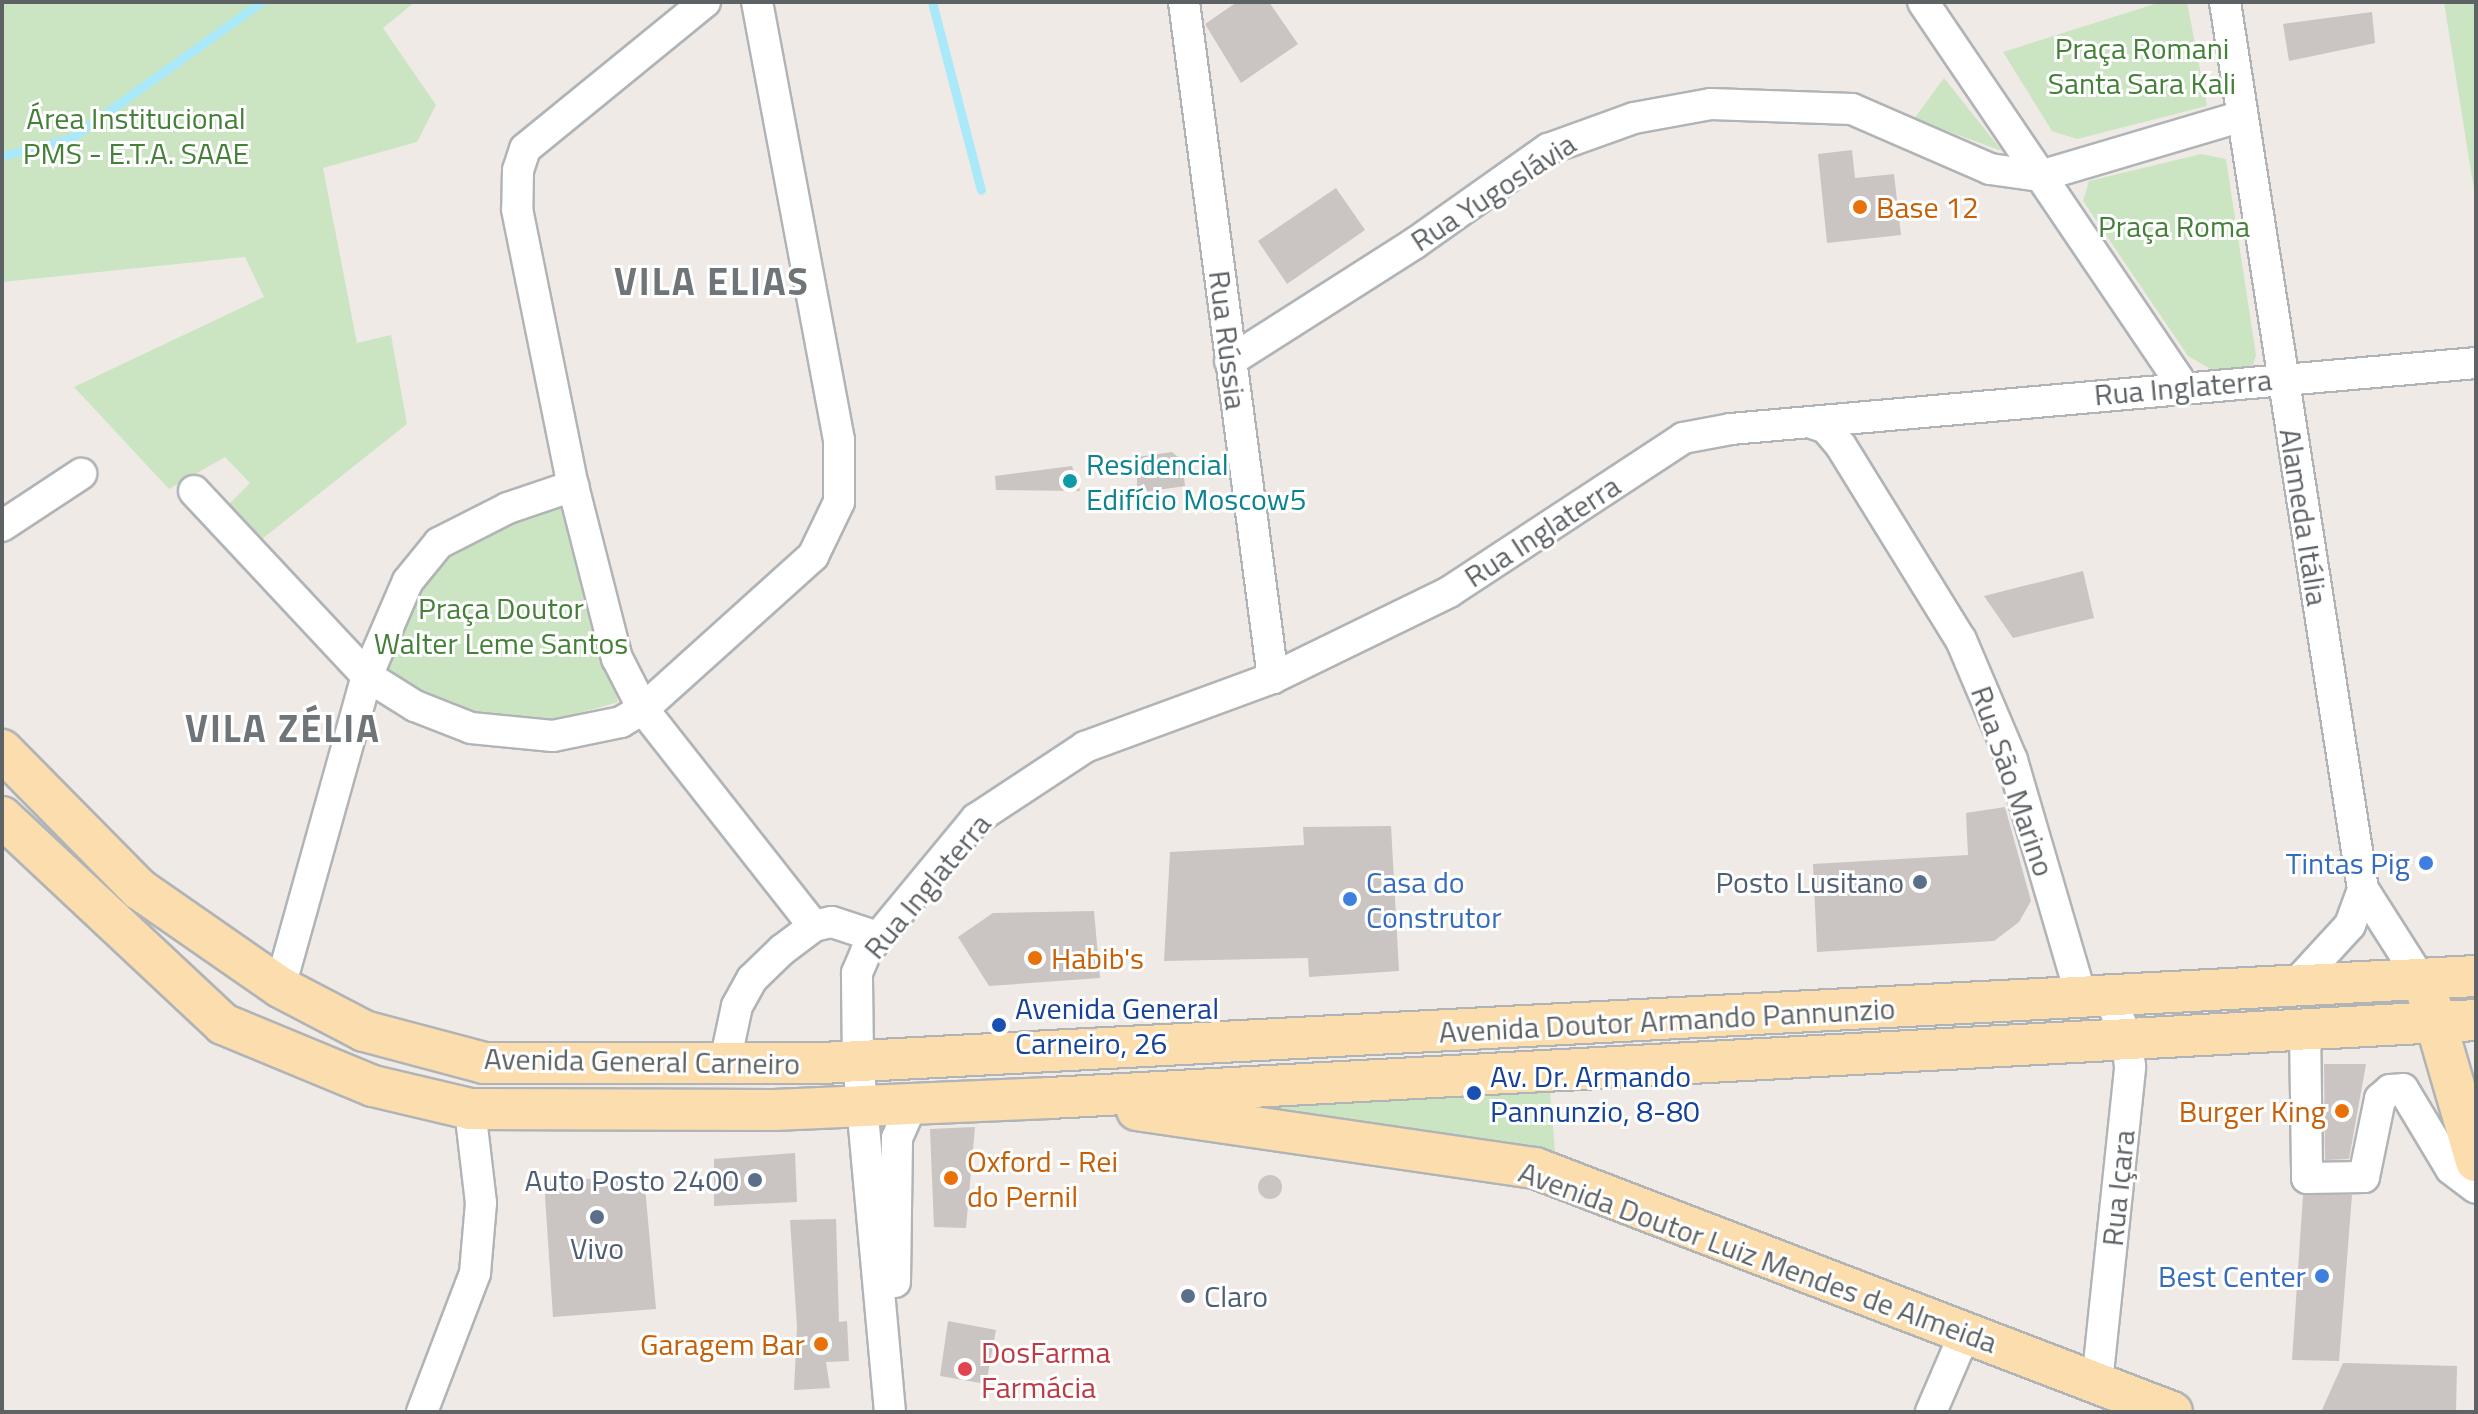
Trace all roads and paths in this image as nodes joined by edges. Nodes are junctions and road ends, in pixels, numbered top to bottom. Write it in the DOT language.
graph roads {
  1 [pos="705,2"];
  2 [pos="757,2"];
  3 [pos="1184,2"];
  4 [pos="1923,2"];
  5 [pos="2225,2"];
  6 [pos="2242,116"];
  7 [pos="2040,176"];
  8 [pos="1230,361"];
  9 [pos="2476,363"];
  10 [pos="2282,378"];
  11 [pos="2184,387"];
  12 [pos="1809,422"];
  13 [pos="81,474"];
  14 [pos="573,486"];
  15 [pos="194,491"];
  16 [pos="2,526"];
  17 [pos="367,676"];
  18 [pos="1273,678"];
  19 [pos="643,709"];
  20 [pos="2,750"];
  21 [pos="2,817"];
  22 [pos="2363,889"];
  23 [pos="814,926"];
  24 [pos="878,937"];
  25 [pos="2476,976"];
  26 [pos="2419,977"];
  27 [pos="2295,985"];
  28 [pos="280,987"];
  29 [pos="2095,998"];
  30 [pos="2458,1020"];
  31 [pos="2305,1026"];
  32 [pos="2127,1037"];
  33 [pos="858,1061"];
  34 [pos="724,1067"];
  35 [pos="1050,1098"];
  36 [pos="912,1104"];
  37 [pos="862,1106"];
  38 [pos="470,1109"];
  39 [pos="2476,1161"];
  40 [pos="2476,1188"];
  41 [pos="1965,1333"];
  42 [pos="2097,1383"];
  43 [pos="422,1412"];
  44 [pos="891,1412"];
  45 [pos="1931,1412"];
  46 [pos="2172,1412"];
  1 -- 14 [label="street"];
  2 -- 19 [label="street"];
  3 -- 8 [label="street, Rua Rússia"];
  4 -- 7 [label="street"];
  5 -- 6 [label="street, Alameda Itália"];
  6 -- 7 [label="street, Rua Yugoslávia"];
  6 -- 10 [label="street, Alameda Itália"];
  7 -- 8 [label="street, Rua Yugoslávia"];
  7 -- 11 [label="street"];
  8 -- 18 [label="street, Rua Rússia"];
  9 -- 10 [label="street, Rua Inglaterra"];
  10 -- 11 [label="street, Rua Inglaterra"];
  10 -- 22 [label="street, Alameda Itália"];
  11 -- 12 [label="street, Rua Inglaterra"];
  12 -- 18 [label="street, Rua Inglaterra"];
  12 -- 29 [label="street, Rua São Marino"];
  13 -- 16 [label="street"];
  14 -- 17 [label="street"];
  14 -- 19 [label="street"];
  15 -- 17 [label="street"];
  17 -- 19 [label="street"];
  17 -- 28 [label="street"];
  18 -- 24 [label="street, Rua Inglaterra"];
  19 -- 23 [label="street"];
  20 -- 28 [label="main road, Avenida General Carneiro"];
  21 -- 38 [label="main road, Avenida General Carneiro"];
  22 -- 26 [label="street, Alameda Itália"];
  22 -- 27 [label="street, Alameda Itália"];
  23 -- 24 [label="street"];
  23 -- 34 [label="street"];
  24 -- 33 [label="street, Rua Inglaterra"];
  25 -- 26 [label="main road, Avenida Doutor Armando Pannunzio"];
  26 -- 27 [label="main road, Avenida Doutor Armando Pannunzio"];
  26 -- 30 [label="main road"];
  27 -- 29 [label="main road, Avenida Doutor Armando Pannunzio"];
  28 -- 34 [label="main road, Avenida General Carneiro"];
  29 -- 32 [label="street, Rua Içara"];
  29 -- 33 [label="main road, Avenida Doutor Armando Pannunzio"];
  30 -- 31 [label="main road, Avenida Doutor Armando Pannunzio"];
  30 -- 39 [label="main road"];
  31 -- 32 [label="main road, Avenida Doutor Armando Pannunzio"];
  31 -- 40 [label="street"];
  32 -- 35 [label="main road, Avenida Doutor Armando Pannunzio"];
  32 -- 42 [label="street, Rua Içara"];
  33 -- 34 [label="main road, Avenida General Carneiro"];
  33 -- 37 [label="street, Rua Inglaterra"];
  35 -- 36 [label="main road, Avenida Doutor Armando Pannunzio"];
  35 -- 41 [label="main road, Avenida Doutor Luiz Mendes de Almeida"];
  36 -- 37 [label="main road, Avenida Doutor Armando Pannunzio"];
  36 -- 44 [label="street"];
  37 -- 38 [label="main road, Avenida General Carneiro"];
  37 -- 44 [label="street, Rua Inglaterra"];
  38 -- 43 [label="street"];
  41 -- 42 [label="main road, Avenida Doutor Luiz Mendes de Almeida"];
  41 -- 45 [label="street"];
  42 -- 46 [label="main road, Avenida Doutor Luiz Mendes de Almeida"];
}
